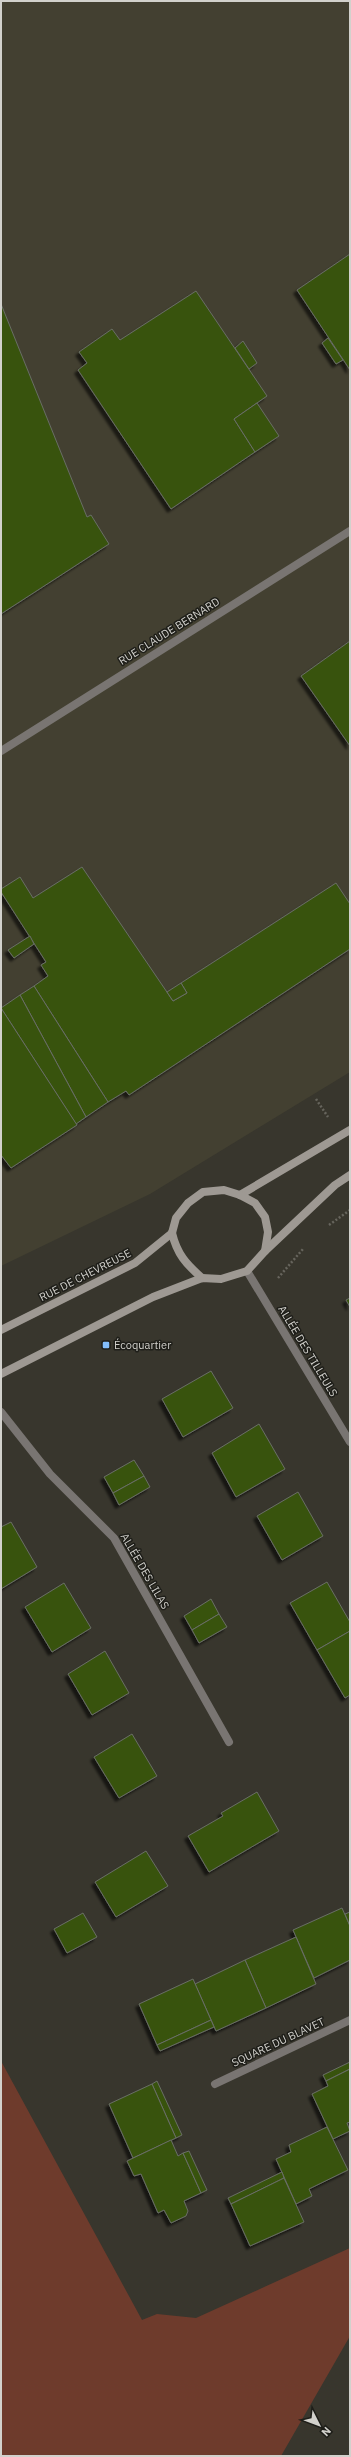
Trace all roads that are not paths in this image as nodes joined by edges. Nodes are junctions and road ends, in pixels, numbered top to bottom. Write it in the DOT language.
graph roads {
  1 [pos="350,531"];
  2 [pos="1,751"];
  3 [pos="350,1130"];
  4 [pos="350,1175"];
  5 [pos="240,1195"];
  6 [pos="172,1233"];
  7 [pos="265,1251"];
  8 [pos="247,1271"];
  9 [pos="202,1278"];
  10 [pos="1,1330"];
  11 [pos="1,1374"];
  12 [pos="1,1412"];
  13 [pos="350,1442"];
  14 [pos="229,1742"];
  15 [pos="350,2020"];
  16 [pos="214,2084"];
  1 -- 2 [label="street, RUE CLAUDE BERNARD"];
  3 -- 5 [label="street"];
  4 -- 7 [label="street"];
  5 -- 6 [label="street"];
  5 -- 7 [label="street"];
  6 -- 9 [label="street"];
  6 -- 10 [label="street, RUE DE CHEVREUSE"];
  7 -- 8 [label="street"];
  8 -- 9 [label="street"];
  8 -- 13 [label="street, ALLÉE DES TILLEULS"];
  9 -- 11 [label="street"];
  12 -- 14 [label="street, ALLÉE DES LILAS"];
  15 -- 16 [label="street, SQUARE DU BLAVET"];
}
